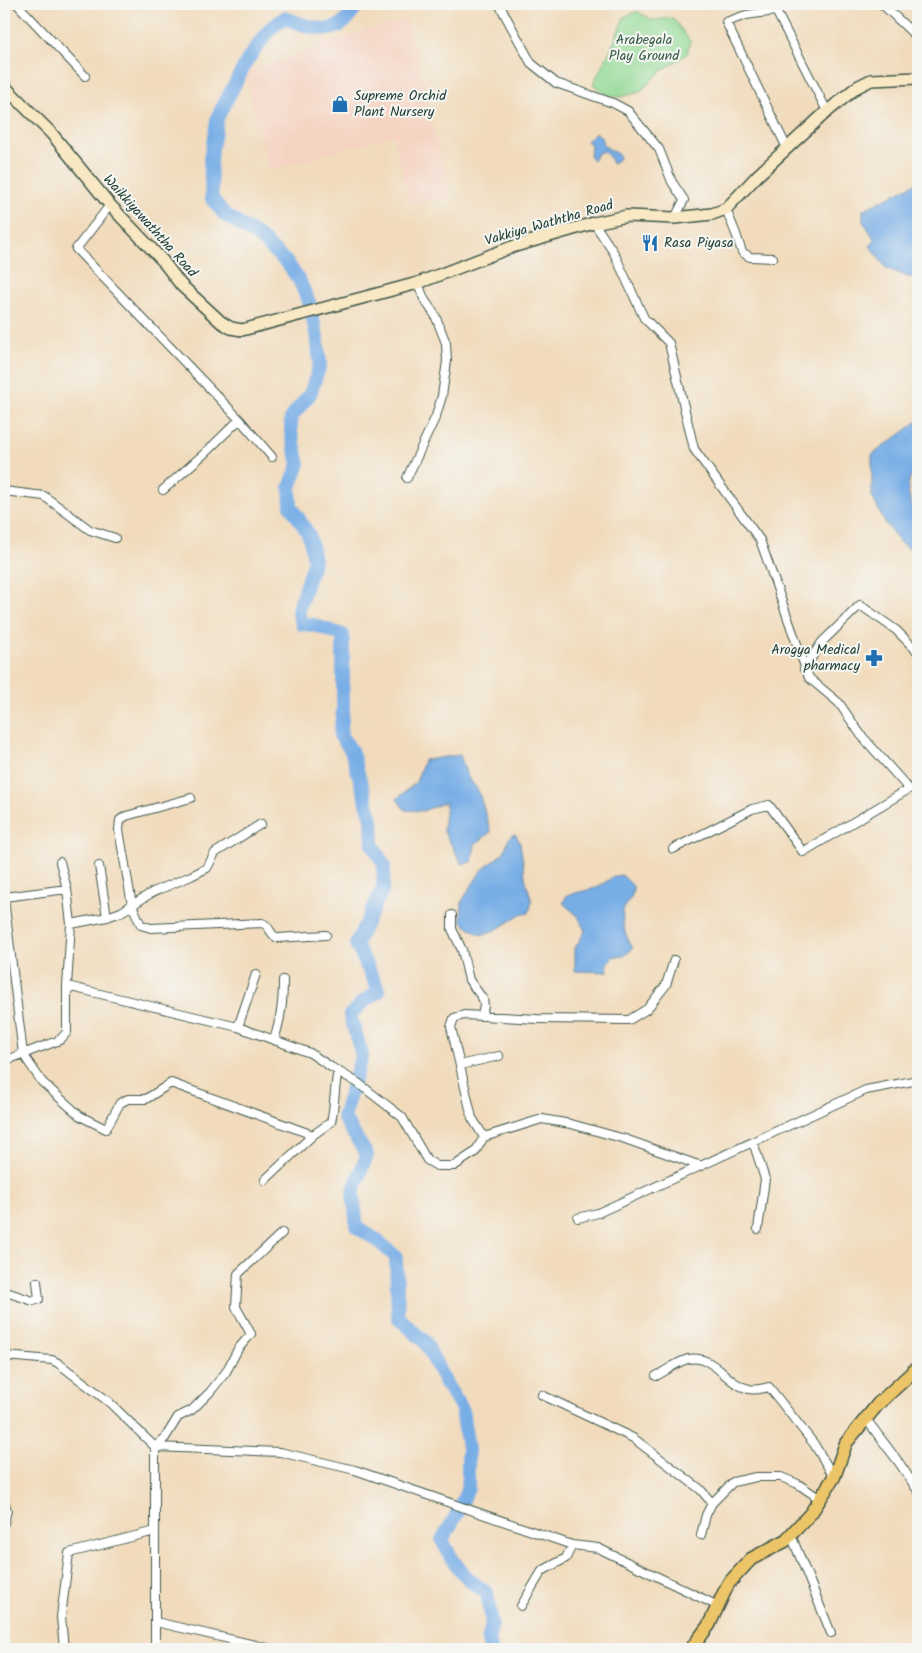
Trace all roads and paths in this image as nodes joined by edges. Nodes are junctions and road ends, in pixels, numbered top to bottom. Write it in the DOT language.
graph roads {
  1 [pos="17,4"];
  2 [pos="499,4"];
  3 [pos="882,4"];
  4 [pos="918,38"];
  5 [pos="85,76"];
  6 [pos="918,78"];
  7 [pos="4,86"];
  8 [pos="827,111"];
  9 [pos="787,148"];
  10 [pos="110,205"];
  11 [pos="726,209"];
  12 [pos="675,218"];
  13 [pos="594,223"];
  14 [pos="773,258"];
  15 [pos="418,283"];
  16 [pos="324,307"];
  17 [pos="239,420"];
  18 [pos="272,457"];
  19 [pos="407,478"];
  20 [pos="163,490"];
  21 [pos="4,491"];
  22 [pos="116,538"];
  23 [pos="918,652"];
  24 [pos="804,669"];
  25 [pos="191,798"];
  26 [pos="261,824"];
  27 [pos="673,849"];
  28 [pos="60,862"];
  29 [pos="99,866"];
  30 [pos="68,889"];
  31 [pos="4,898"];
  32 [pos="132,905"];
  33 [pos="452,916"];
  34 [pos="107,917"];
  35 [pos="71,924"];
  36 [pos="326,935"];
  37 [pos="674,960"];
  38 [pos="256,974"];
  39 [pos="283,980"];
  40 [pos="67,986"];
  41 [pos="482,1015"];
  42 [pos="238,1027"];
  43 [pos="274,1040"];
  44 [pos="23,1054"];
  45 [pos="499,1056"];
  46 [pos="4,1062"];
  47 [pos="460,1065"];
  48 [pos="338,1071"];
  49 [pos="918,1080"];
  50 [pos="313,1135"];
  51 [pos="484,1137"];
  52 [pos="753,1142"];
  53 [pos="701,1166"];
  54 [pos="265,1180"];
  55 [pos="578,1218"];
  56 [pos="758,1229"];
  57 [pos="282,1232"];
  58 [pos="37,1282"];
  59 [pos="4,1296"];
  60 [pos="4,1356"];
  61 [pos="918,1366"];
  62 [pos="656,1376"];
  63 [pos="542,1395"];
  64 [pos="866,1419"];
  65 [pos="154,1447"];
  66 [pos="834,1476"];
  67 [pos="918,1491"];
  68 [pos="820,1499"];
  69 [pos="4,1501"];
  70 [pos="712,1503"];
  71 [pos="4,1523"];
  72 [pos="155,1531"];
  73 [pos="701,1535"];
  74 [pos="791,1535"];
  75 [pos="572,1545"];
  76 [pos="521,1606"];
  77 [pos="718,1606"];
  78 [pos="156,1622"];
  79 [pos="831,1633"];
  80 [pos="268,1648"];
  81 [pos="64,1649"];
  82 [pos="155,1649"];
  83 [pos="691,1649"];
  1 -- 5 [label="street"];
  2 -- 12 [label="street"];
  3 -- 4 [label="street"];
  6 -- 8 [label="street"];
  7 -- 10 [label="street, Waikkiyawaththa Road"];
  8 -- 9 [label="street"];
  8 -- 9 [label="street"];
  9 -- 11 [label="street"];
  10 -- 16 [label="street, Waikkiyawaththa Road"];
  10 -- 17 [label="street"];
  11 -- 12 [label="street, Vakkiya Waththa Road"];
  11 -- 14 [label="street"];
  12 -- 13 [label="street, Vakkiya Waththa Road"];
  13 -- 15 [label="street, Vakkiya Waththa Road"];
  13 -- 24 [label="street"];
  15 -- 16 [label="street, Vakkiya Waththa Road"];
  15 -- 19 [label="street"];
  17 -- 18 [label="street"];
  17 -- 20 [label="street"];
  21 -- 22 [label="street"];
  23 -- 24 [label="street"];
  24 -- 27 [label="street"];
  25 -- 32 [label="street"];
  26 -- 32 [label="street"];
  28 -- 30 [label="street"];
  29 -- 34 [label="street"];
  30 -- 31 [label="street"];
  30 -- 35 [label="street"];
  31 -- 44 [label="street"];
  32 -- 34 [label="street"];
  32 -- 36 [label="street"];
  33 -- 41 [label="street"];
  34 -- 35 [label="street"];
  35 -- 40 [label="street"];
  37 -- 41 [label="street"];
  38 -- 42 [label="street"];
  39 -- 43 [label="street"];
  40 -- 42 [label="street"];
  40 -- 44 [label="street"];
  41 -- 47 [label="street"];
  42 -- 43 [label="street"];
  43 -- 48 [label="street"];
  44 -- 46 [label="street"];
  44 -- 50 [label="street"];
  45 -- 47 [label="street"];
  47 -- 51 [label="street"];
  48 -- 50 [label="street"];
  48 -- 51 [label="street"];
  49 -- 52 [label="street"];
  50 -- 54 [label="street"];
  51 -- 53 [label="street"];
  52 -- 53 [label="street"];
  52 -- 56 [label="street"];
  53 -- 55 [label="street"];
  57 -- 65 [label="street"];
  58 -- 59 [label="street"];
  60 -- 65 [label="street"];
  61 -- 64 [label="main road"];
  62 -- 66 [label="street"];
  63 -- 70 [label="street"];
  64 -- 66 [label="main road"];
  64 -- 67 [label="street"];
  65 -- 72 [label="street"];
  65 -- 75 [label="street"];
  66 -- 68 [label="main road"];
  68 -- 70 [label="street"];
  68 -- 74 [label="main road"];
  69 -- 71 [label="street"];
  70 -- 73 [label="street"];
  72 -- 78 [label="street"];
  72 -- 81 [label="street"];
  74 -- 77 [label="main road"];
  74 -- 79 [label="street"];
  75 -- 76 [label="street"];
  75 -- 77 [label="street"];
  77 -- 83 [label="main road"];
  78 -- 80 [label="street"];
  78 -- 82 [label="street"];
}
